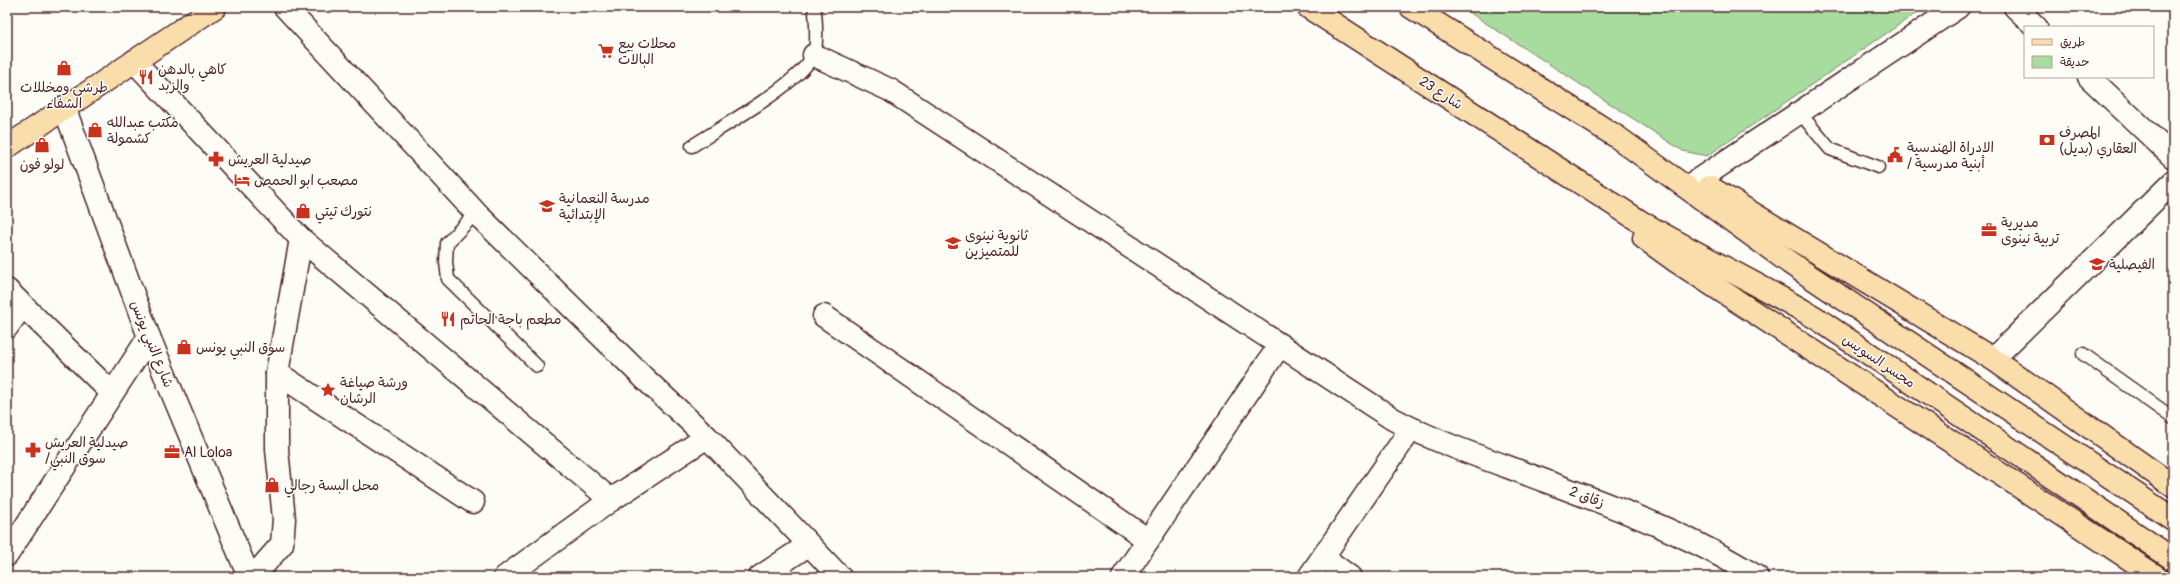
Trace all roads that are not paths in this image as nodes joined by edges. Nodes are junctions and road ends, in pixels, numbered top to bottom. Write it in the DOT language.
graph roads {
  1 [pos="215,7"];
  2 [pos="285,7"];
  3 [pos="814,7"];
  4 [pos="1308,7"];
  5 [pos="1411,7"];
  6 [pos="1958,7"];
  7 [pos="2015,7"];
  8 [pos="2035,26"];
  9 [pos="814,55"];
  10 [pos="134,61"];
  11 [pos="2090,78"];
  12 [pos="64,107"];
  13 [pos="1800,113"];
  14 [pos="1616,137"];
  15 [pos="692,146"];
  16 [pos="7,147"];
  17 [pos="2173,157"];
  18 [pos="1878,167"];
  19 [pos="1574,179"];
  20 [pos="1698,180"];
  21 [pos="2173,182"];
  22 [pos="476,213"];
  23 [pos="301,239"];
  24 [pos="7,290"];
  25 [pos="23,305"];
  26 [pos="824,316"];
  27 [pos="7,327"];
  28 [pos="149,337"];
  29 [pos="1280,345"];
  30 [pos="2083,354"];
  31 [pos="1993,360"];
  32 [pos="537,366"];
  33 [pos="277,373"];
  34 [pos="112,393"];
  35 [pos="2173,418"];
  36 [pos="1412,429"];
  37 [pos="706,437"];
  38 [pos="2173,486"];
  39 [pos="611,500"];
  40 [pos="473,502"];
  41 [pos="2173,519"];
  42 [pos="1148,540"];
  43 [pos="808,545"];
  44 [pos="7,555"];
  45 [pos="1323,557"];
  46 [pos="2173,559"];
  47 [pos="249,577"];
  48 [pos="253,577"];
  49 [pos="505,577"];
  50 [pos="760,577"];
  51 [pos="840,577"];
  52 [pos="1123,577"];
  53 [pos="1309,577"];
  54 [pos="1350,577"];
  55 [pos="1757,577"];
  56 [pos="2157,577"];
  1 -- 10 [label="main road"];
  2 -- 22 [label="street"];
  3 -- 9 [label="lane"];
  4 -- 19 [label="main road, شارع 23"];
  5 -- 14 [label="main road"];
  6 -- 13 [label="street"];
  7 -- 8 [label="street"];
  9 -- 15 [label="lane"];
  9 -- 29 [label="street, زقاق 2"];
  10 -- 12 [label="main road"];
  10 -- 23 [label="street"];
  11 -- 17 [label="street"];
  12 -- 16 [label="main road"];
  12 -- 28 [label="street, شارع النبي يونس"];
  13 -- 18 [label="lane"];
  13 -- 20 [label="street"];
  14 -- 20 [label="main road"];
  14 -- 41 [label="main road"];
  19 -- 46 [label="main road, مجسر السويس"];
  19 -- 56 [label="main road"];
  20 -- 31 [label="main road"];
  21 -- 31 [label="street"];
  22 -- 32 [label="lane"];
  22 -- 37 [label="street"];
  23 -- 33 [label="street"];
  23 -- 39 [label="street"];
  24 -- 25 [label="street"];
  25 -- 27 [label="street"];
  25 -- 34 [label="street"];
  26 -- 42 [label="street"];
  28 -- 34 [label="street"];
  28 -- 47 [label="street, شارع النبي يونس"];
  29 -- 36 [label="street, زقاق 2"];
  29 -- 42 [label="street"];
  30 -- 35 [label="lane"];
  31 -- 38 [label="main road"];
  33 -- 40 [label="street"];
  33 -- 48 [label="street"];
  34 -- 44 [label="street"];
  36 -- 45 [label="street"];
  36 -- 55 [label="street, زقاق 2"];
  37 -- 39 [label="street"];
  37 -- 43 [label="street"];
  39 -- 49 [label="street"];
  42 -- 52 [label="street"];
  43 -- 50 [label="street"];
  43 -- 51 [label="street"];
  45 -- 53 [label="street"];
  45 -- 54 [label="street"];
}
